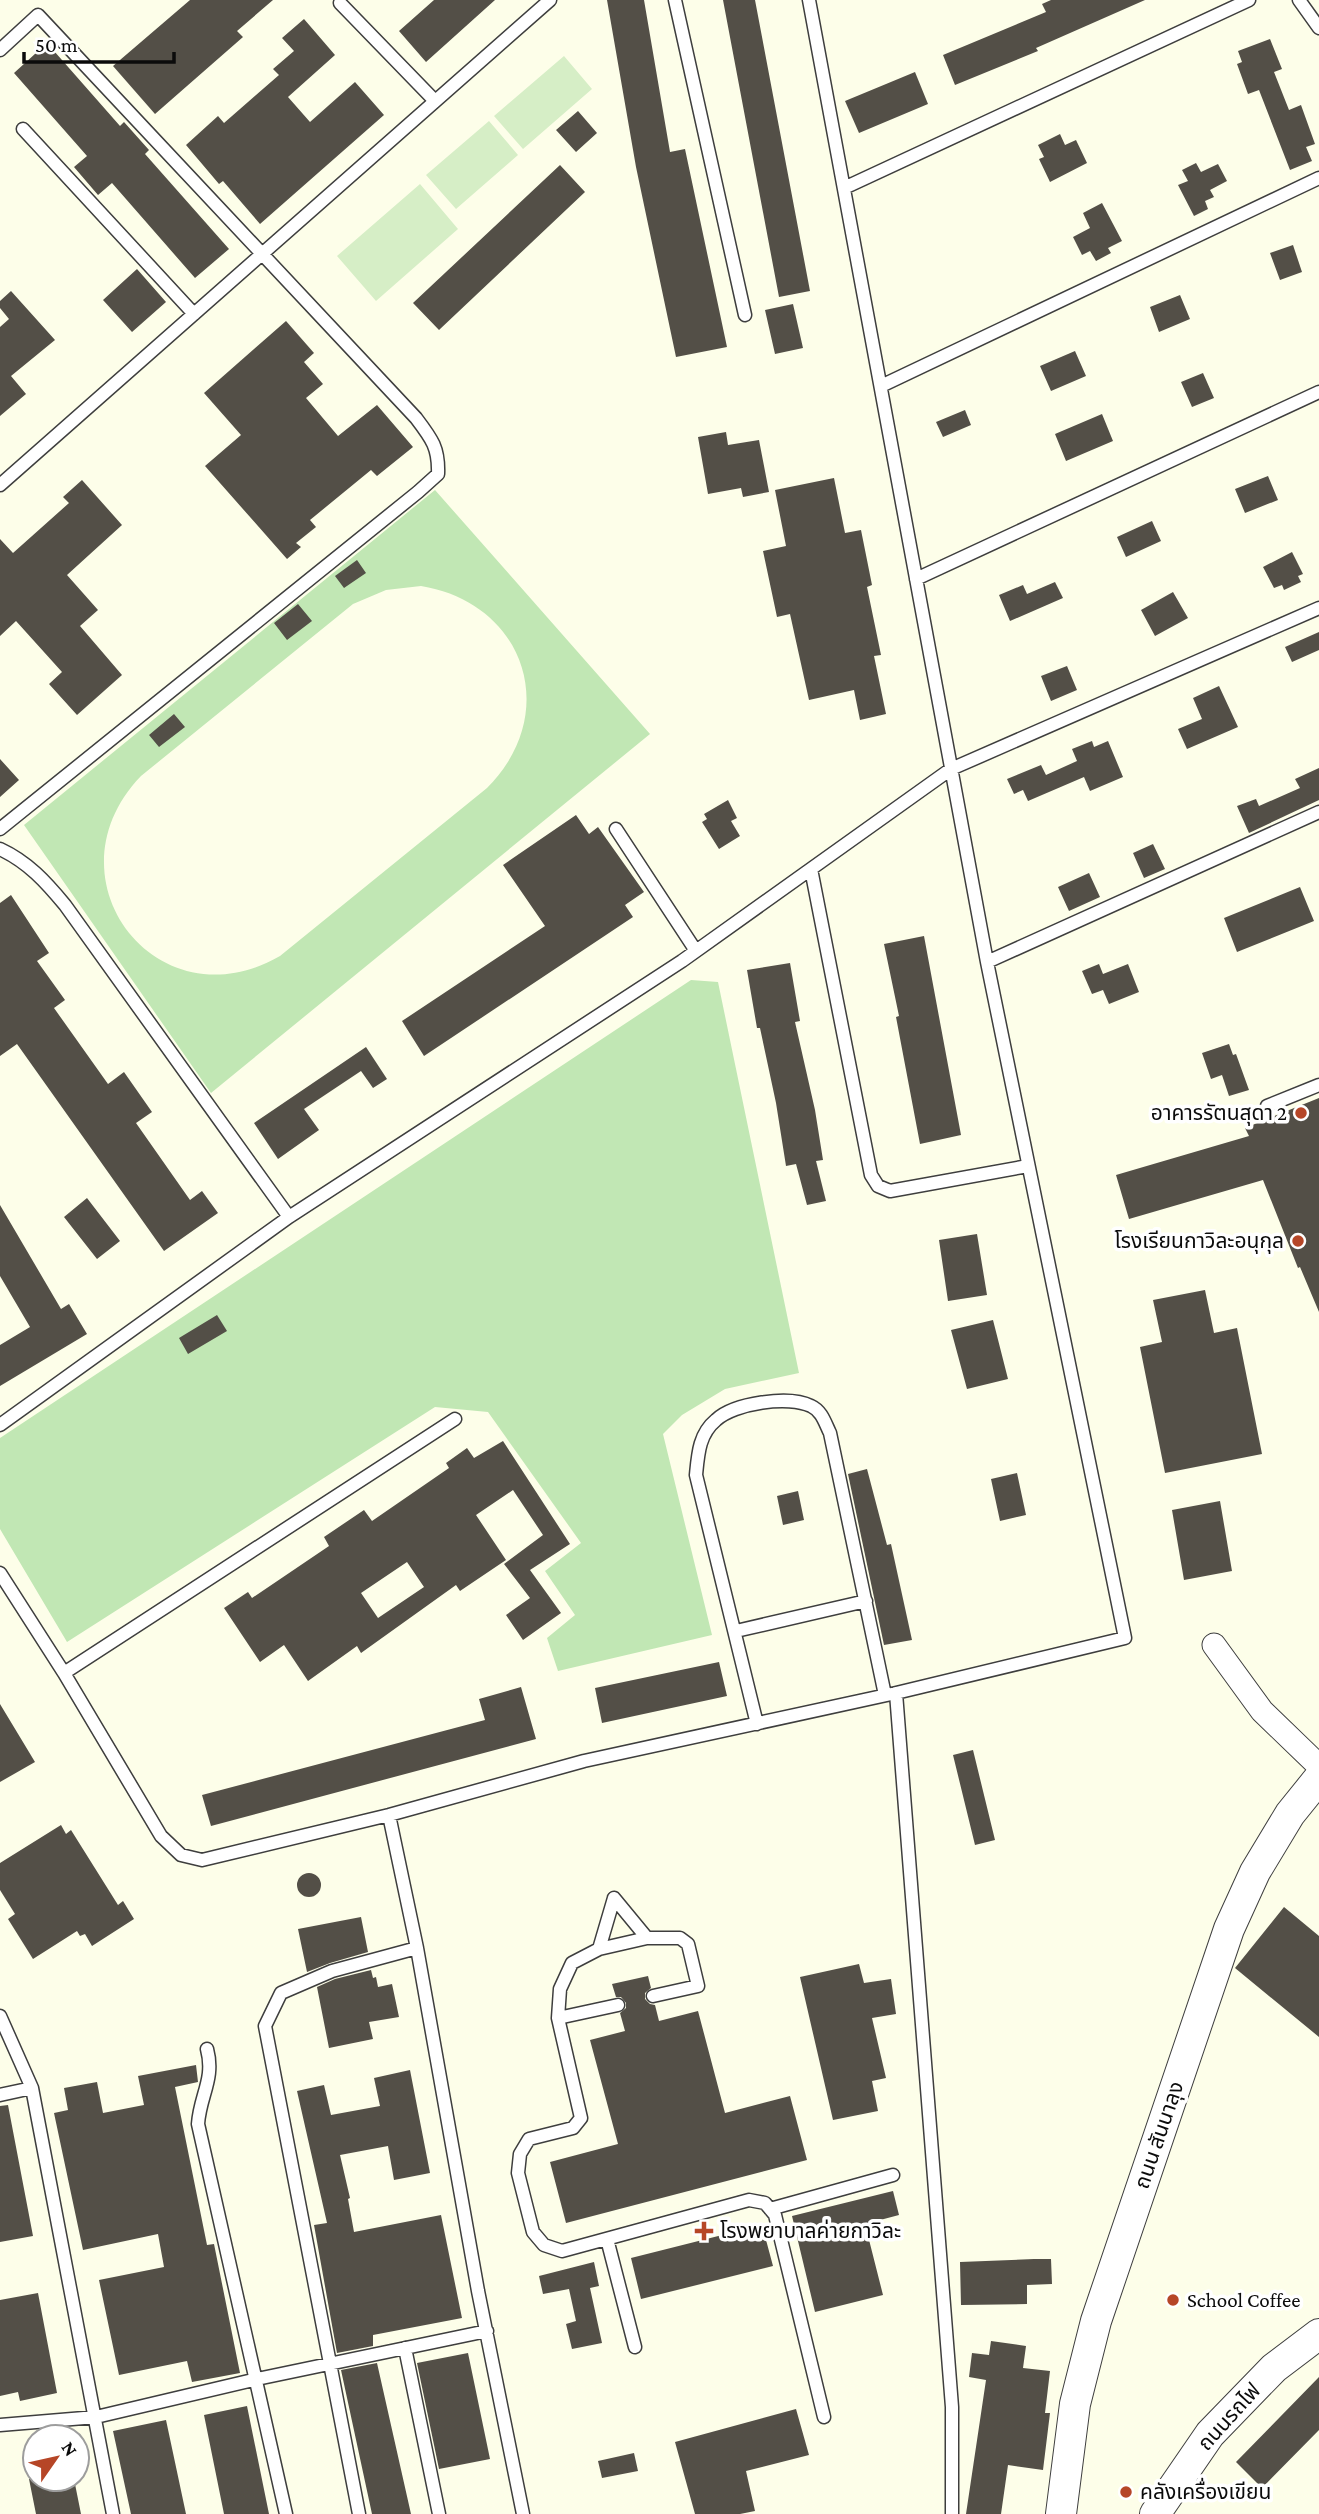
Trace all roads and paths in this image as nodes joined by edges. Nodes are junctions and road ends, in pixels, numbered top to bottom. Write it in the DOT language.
graph roads {
  1 [pos="550,0"];
  2 [pos="675,0"];
  3 [pos="809,0"];
  4 [pos="1250,0"];
  5 [pos="1299,0"];
  6 [pos="340,3"];
  7 [pos="1319,28"];
  8 [pos="0,50"];
  9 [pos="435,101"];
  10 [pos="23,130"];
  11 [pos="1319,178"];
  12 [pos="844,188"];
  13 [pos="262,254"];
  14 [pos="194,314"];
  15 [pos="745,315"];
  16 [pos="881,386"];
  17 [pos="1319,392"];
  18 [pos="0,485"];
  19 [pos="916,579"];
  20 [pos="1319,608"];
  21 [pos="951,769"];
  22 [pos="1319,812"];
  23 [pos="0,829"];
  24 [pos="616,829"];
  25 [pos="0,849"];
  26 [pos="811,869"];
  27 [pos="696,951"];
  28 [pos="987,962"];
  29 [pos="1319,1084"];
  30 [pos="1267,1105"];
  31 [pos="1028,1166"];
  32 [pos="289,1217"];
  33 [pos="455,1419"];
  34 [pos="0,1425"];
  35 [pos="0,1573"];
  36 [pos="866,1601"];
  37 [pos="736,1631"];
  38 [pos="1214,1645"];
  39 [pos="64,1673"];
  40 [pos="890,1694"];
  41 [pos="757,1724"];
  42 [pos="1319,1766"];
  43 [pos="1319,1778"];
  44 [pos="389,1815"];
  45 [pos="647,1938"];
  46 [pos="417,1948"];
  47 [pos="599,1949"];
  48 [pos="653,1996"];
  49 [pos="618,2005"];
  50 [pos="0,2017"];
  51 [pos="558,2018"];
  52 [pos="208,2049"];
  53 [pos="32,2088"];
  54 [pos="0,2095"];
  55 [pos="893,2175"];
  56 [pos="770,2209"];
  57 [pos="607,2239"];
  58 [pos="487,2331"];
  59 [pos="1319,2334"];
  60 [pos="405,2347"];
  61 [pos="635,2347"];
  62 [pos="328,2363"];
  63 [pos="257,2379"];
  64 [pos="96,2417"];
  65 [pos="824,2417"];
  66 [pos="0,2425"];
  67 [pos="113,2514"];
  68 [pos="286,2514"];
  69 [pos="359,2514"];
  70 [pos="439,2514"];
  71 [pos="523,2514"];
  72 [pos="953,2514"];
  73 [pos="1061,2514"];
  74 [pos="1154,2514"];
  1 -- 9 [label="lane"];
  2 -- 15 [label="lane"];
  3 -- 12 [label="lane"];
  4 -- 12 [label="lane"];
  5 -- 7 [label="lane"];
  6 -- 9 [label="lane"];
  8 -- 13 [label="lane"];
  9 -- 13 [label="lane"];
  10 -- 14 [label="lane"];
  11 -- 16 [label="lane"];
  12 -- 16 [label="lane"];
  13 -- 14 [label="lane"];
  13 -- 23 [label="lane"];
  14 -- 18 [label="lane"];
  16 -- 19 [label="lane"];
  17 -- 19 [label="lane"];
  19 -- 21 [label="lane"];
  20 -- 21 [label="lane"];
  21 -- 26 [label="lane"];
  21 -- 28 [label="lane"];
  22 -- 28 [label="lane"];
  24 -- 27 [label="lane"];
  25 -- 32 [label="lane"];
  26 -- 27 [label="lane"];
  26 -- 31 [label="lane"];
  27 -- 32 [label="lane"];
  28 -- 31 [label="lane"];
  29 -- 30 [label="lane"];
  31 -- 40 [label="lane"];
  32 -- 34 [label="lane"];
  33 -- 39 [label="lane"];
  35 -- 39 [label="lane"];
  36 -- 37 [label="lane"];
  36 -- 37 [label="lane"];
  36 -- 40 [label="lane"];
  37 -- 41 [label="lane"];
  38 -- 42 [label="street"];
  39 -- 44 [label="lane"];
  40 -- 41 [label="lane"];
  40 -- 72 [label="lane"];
  41 -- 44 [label="lane"];
  43 -- 73 [label="street, ถนน สันนาลุง"];
  44 -- 46 [label="lane"];
  45 -- 47 [label="lane"];
  45 -- 47 [label="lane"];
  45 -- 48 [label="lane"];
  46 -- 58 [label="lane"];
  46 -- 62 [label="lane"];
  47 -- 51 [label="lane"];
  49 -- 51 [label="lane"];
  50 -- 53 [label="lane"];
  51 -- 57 [label="lane"];
  52 -- 63 [label="lane"];
  53 -- 54 [label="lane"];
  53 -- 64 [label="lane"];
  55 -- 56 [label="lane"];
  56 -- 57 [label="lane"];
  56 -- 65 [label="lane"];
  57 -- 61 [label="lane"];
  58 -- 60 [label="lane"];
  58 -- 71 [label="lane"];
  59 -- 74 [label="street, ถนนรถไฟ"];
  60 -- 62 [label="lane"];
  60 -- 70 [label="lane"];
  62 -- 63 [label="lane"];
  62 -- 69 [label="lane"];
  63 -- 64 [label="lane"];
  63 -- 68 [label="lane"];
  64 -- 66 [label="lane"];
  64 -- 67 [label="lane"];
}
